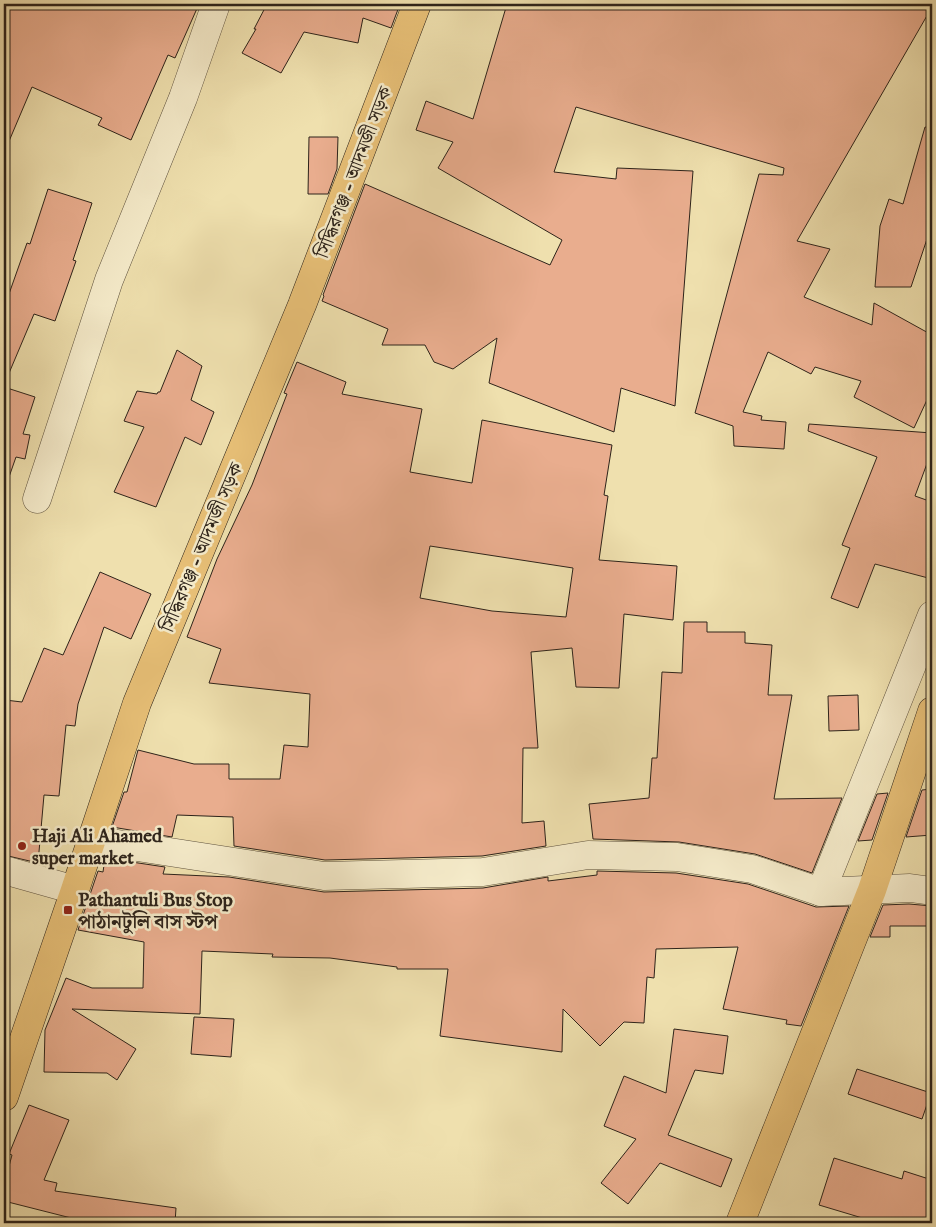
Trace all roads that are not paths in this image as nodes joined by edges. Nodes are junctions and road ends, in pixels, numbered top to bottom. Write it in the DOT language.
graph roads {
  1 [pos="216,4"];
  2 [pos="417,4"];
  3 [pos="37,499"];
  4 [pos="932,615"];
  5 [pos="932,710"];
  6 [pos="92,840"];
  7 [pos="4,870"];
  8 [pos="75,890"];
  9 [pos="872,890"];
  10 [pos="932,891"];
  11 [pos="821,892"];
  12 [pos="4,1097"];
  13 [pos="740,1223"];
  1 -- 3 [label="street"];
  2 -- 6 [label="main road, সিদ্ধিরগঞ্জ - আদমজী সড়ক"];
  4 -- 11 [label="street"];
  5 -- 9 [label="main road"];
  6 -- 8 [label="main road, সিদ্ধিরগঞ্জ - আদমজী সড়ক"];
  6 -- 11 [label="street"];
  7 -- 8 [label="street"];
  8 -- 12 [label="main road, সিদ্ধিরগঞ্জ - আদমজী সড়ক"];
  9 -- 10 [label="street"];
  9 -- 11 [label="street"];
  9 -- 13 [label="main road"];
}
